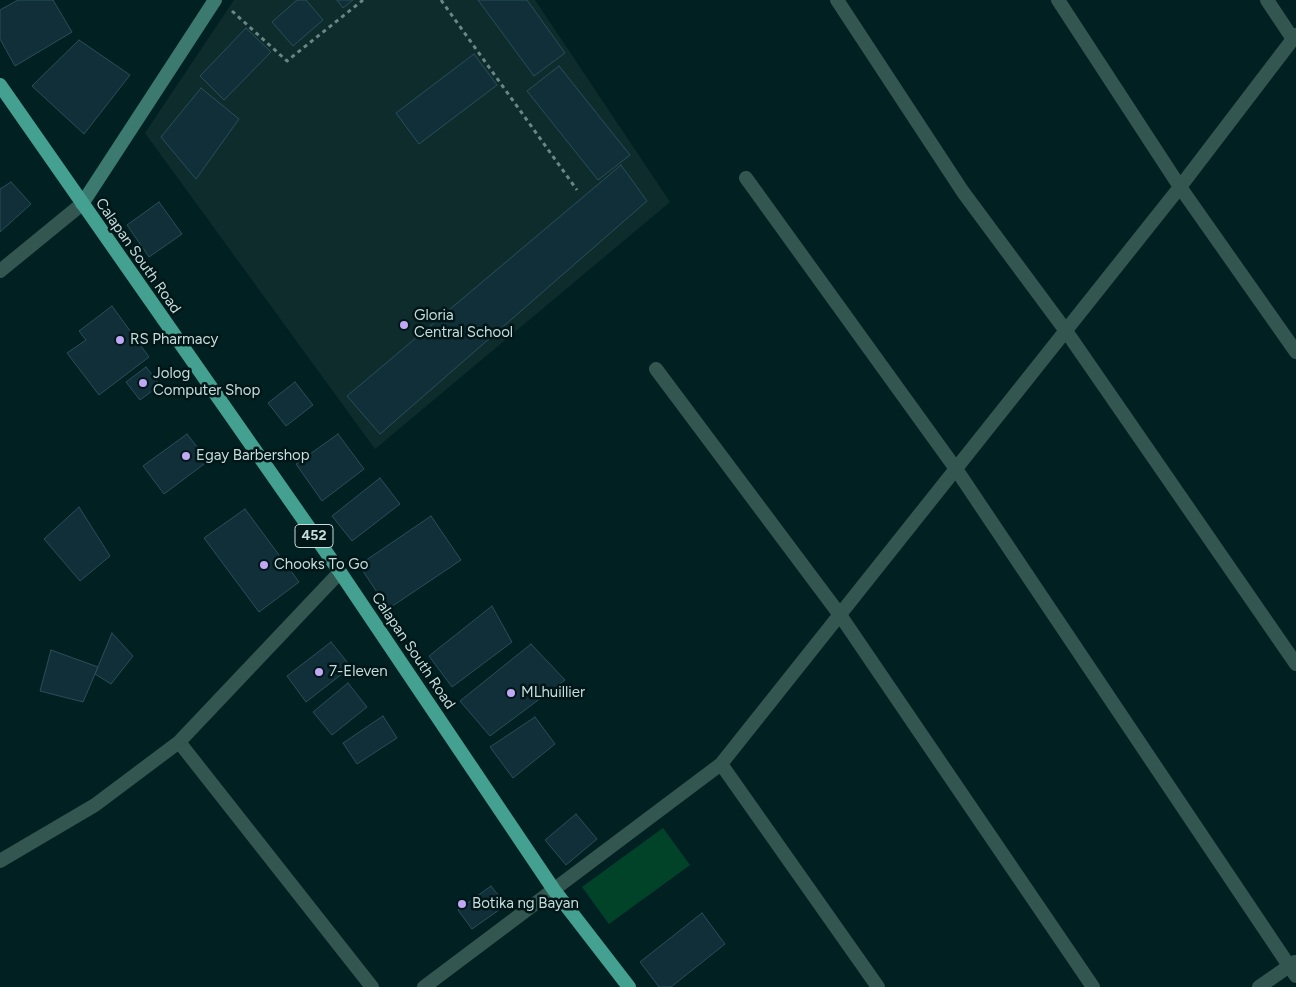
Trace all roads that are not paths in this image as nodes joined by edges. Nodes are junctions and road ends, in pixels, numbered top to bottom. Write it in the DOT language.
graph roads {
  1 [pos="837,0"];
  2 [pos="1058,0"];
  3 [pos="1267,0"];
  4 [pos="221,3"];
  5 [pos="1294,37"];
  6 [pos="0,85"];
  7 [pos="746,178"];
  8 [pos="1180,187"];
  9 [pos="82,204"];
  10 [pos="0,271"];
  11 [pos="1066,331"];
  12 [pos="1296,352"];
  13 [pos="656,369"];
  14 [pos="956,469"];
  15 [pos="340,572"];
  16 [pos="840,615"];
  17 [pos="1296,664"];
  18 [pos="179,742"];
  19 [pos="721,764"];
  20 [pos="0,862"];
  21 [pos="554,890"];
  22 [pos="1294,968"];
  23 [pos="372,987"];
  24 [pos="424,987"];
  25 [pos="629,987"];
  26 [pos="878,987"];
  27 [pos="1093,987"];
  28 [pos="1259,987"];
  1 -- 11 [label="street"];
  2 -- 8 [label="street"];
  3 -- 5 [label="street"];
  4 -- 9 [label="main road"];
  5 -- 8 [label="street"];
  6 -- 9 [label="highway, Calapan South Road / 452"];
  7 -- 14 [label="street"];
  8 -- 11 [label="street"];
  8 -- 12 [label="street"];
  9 -- 10 [label="street"];
  9 -- 15 [label="highway, Calapan South Road / 452"];
  11 -- 14 [label="street"];
  11 -- 17 [label="street"];
  13 -- 16 [label="street"];
  14 -- 16 [label="street"];
  14 -- 22 [label="street"];
  15 -- 18 [label="street"];
  15 -- 21 [label="highway, Calapan South Road / 452"];
  16 -- 19 [label="street"];
  16 -- 27 [label="street"];
  18 -- 20 [label="street"];
  18 -- 23 [label="street"];
  19 -- 21 [label="street"];
  19 -- 26 [label="street"];
  21 -- 24 [label="street"];
  21 -- 25 [label="highway, Calapan South Road / 452"];
  22 -- 28 [label="street"];
}
